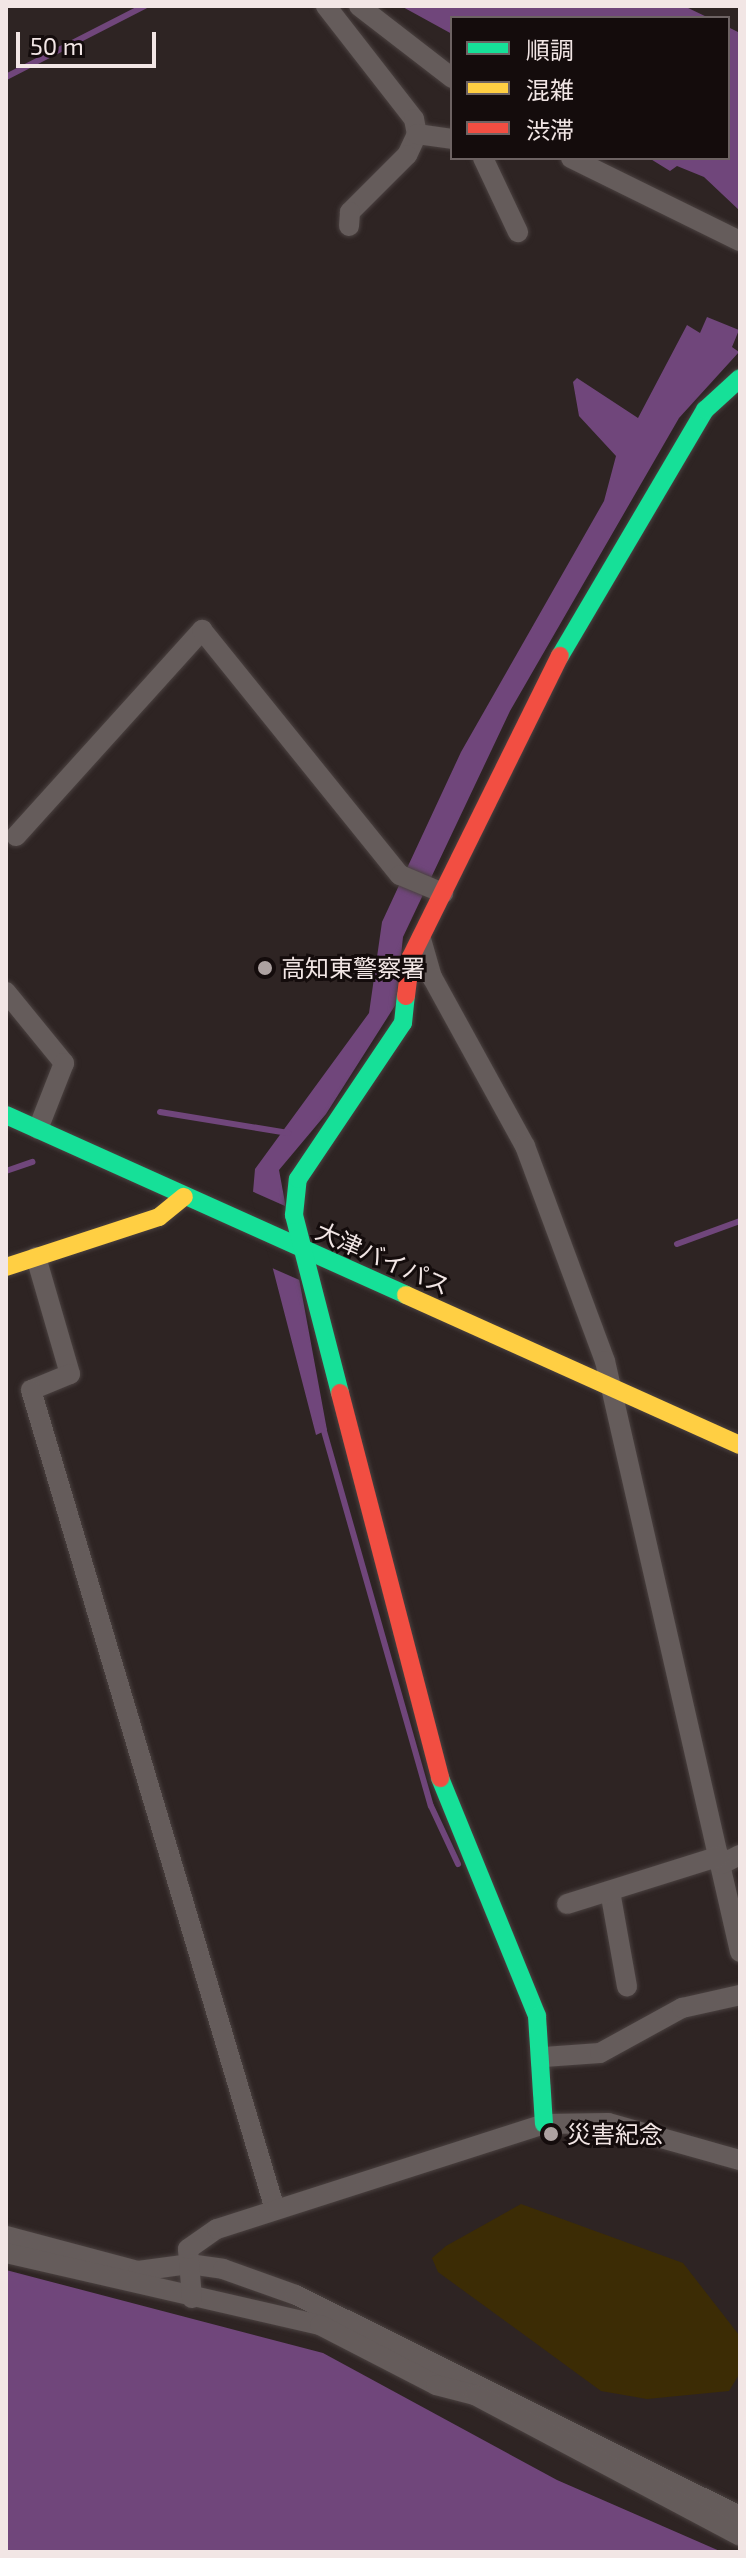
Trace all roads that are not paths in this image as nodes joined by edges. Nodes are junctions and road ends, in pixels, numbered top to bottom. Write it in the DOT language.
graph roads {
  1 [pos="326,6"];
  2 [pos="359,6"];
  3 [pos="450,76"];
  4 [pos="417,134"];
  5 [pos="450,139"];
  6 [pos="484,160"];
  7 [pos="575,160"];
  8 [pos="349,226"];
  9 [pos="518,232"];
  10 [pos="740,241"];
  11 [pos="740,378"];
  12 [pos="16,836"];
  13 [pos="437,891"];
  14 [pos="421,939"];
  15 [pos="6,992"];
  16 [pos="6,1115"];
  17 [pos="38,1129"];
  18 [pos="184,1197"];
  19 [pos="301,1247"];
  20 [pos="36,1257"];
  21 [pos="6,1267"];
  22 [pos="613,1387"];
  23 [pos="740,1445"];
  24 [pos="727,1858"];
  25 [pos="610,1891"];
  26 [pos="567,1904"];
  27 [pos="740,1952"];
  28 [pos="627,1986"];
  29 [pos="740,1995"];
  30 [pos="544,2057"];
  31 [pos="544,2124"];
  32 [pos="740,2160"];
  33 [pos="274,2206"];
  34 [pos="6,2236"];
  35 [pos="6,2253"];
  36 [pos="189,2264"];
  37 [pos="192,2298"];
  38 [pos="740,2516"];
  39 [pos="740,2536"];
  1 -- 4 [label="street"];
  2 -- 3 [label="street"];
  4 -- 5 [label="street"];
  4 -- 8 [label="street"];
  6 -- 9 [label="street"];
  7 -- 10 [label="street"];
  11 -- 13 [label="street"];
  12 -- 13 [label="street"];
  13 -- 14 [label="street"];
  14 -- 19 [label="street"];
  14 -- 22 [label="street"];
  15 -- 17 [label="street"];
  16 -- 17 [label="street, 大津バイパス"];
  17 -- 18 [label="street, 大津バイパス"];
  18 -- 19 [label="street, 大津バイパス"];
  18 -- 20 [label="street"];
  19 -- 22 [label="street, 大津バイパス"];
  19 -- 30 [label="street"];
  20 -- 21 [label="street"];
  20 -- 33 [label="street"];
  22 -- 23 [label="street, 大津バイパス"];
  22 -- 24 [label="street"];
  24 -- 25 [label="street"];
  24 -- 27 [label="street"];
  25 -- 26 [label="street"];
  25 -- 28 [label="street"];
  29 -- 30 [label="street"];
  30 -- 31 [label="street"];
  31 -- 32 [label="street"];
  31 -- 33 [label="street"];
  33 -- 36 [label="street"];
  34 -- 36 [label="street"];
  35 -- 37 [label="street"];
  36 -- 37 [label="street"];
  36 -- 38 [label="street"];
  37 -- 39 [label="street"];
}
